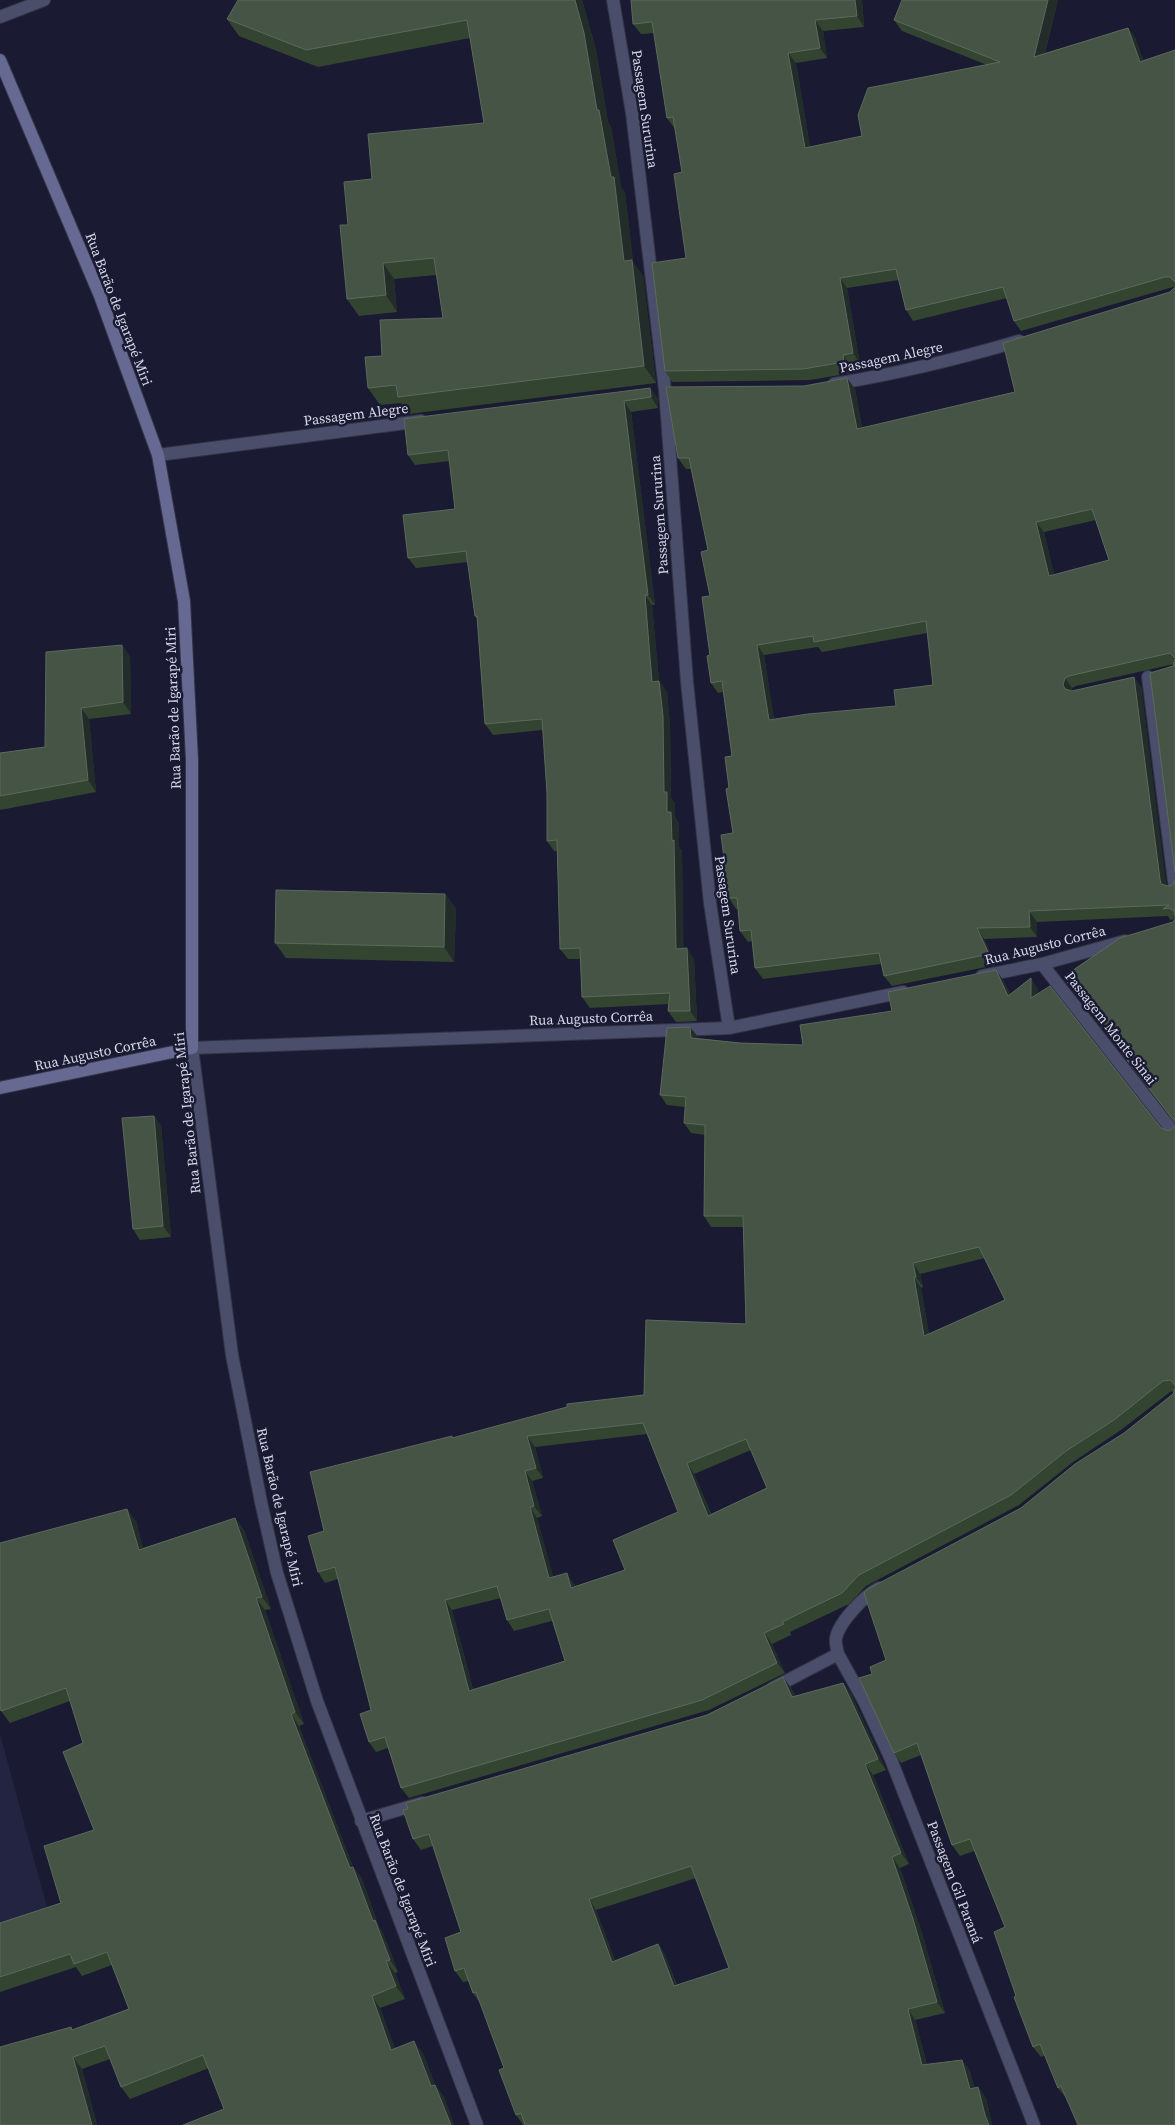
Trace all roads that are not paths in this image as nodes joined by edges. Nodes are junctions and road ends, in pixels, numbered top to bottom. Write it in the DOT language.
graph roads {
  1 [pos="44,0"];
  2 [pos="613,0"];
  3 [pos="0,17"];
  4 [pos="0,60"];
  5 [pos="3,74"];
  6 [pos="1028,338"];
  7 [pos="821,387"];
  8 [pos="670,390"];
  9 [pos="648,392"];
  10 [pos="431,420"];
  11 [pos="158,455"];
  12 [pos="1148,677"];
  13 [pos="1175,888"];
  14 [pos="1137,938"];
  15 [pos="1042,964"];
  16 [pos="974,978"];
  17 [pos="915,990"];
  18 [pos="729,1028"];
  19 [pos="192,1048"];
  20 [pos="0,1088"];
  21 [pos="1175,1134"];
  22 [pos="887,1584"];
  23 [pos="838,1654"];
  24 [pos="758,1695"];
  25 [pos="437,1799"];
  26 [pos="361,1821"];
  27 [pos="477,2125"];
  28 [pos="1034,2125"];
  1 -- 3 [label="street"];
  2 -- 8 [label="street, Passagem Sururina"];
  4 -- 5 [label="main road, Rua Barão de Igarapé Miri"];
  5 -- 11 [label="main road, Rua Barão de Igarapé Miri"];
  6 -- 7 [label="street, Passagem Alegre"];
  8 -- 9 [label="street"];
  8 -- 18 [label="street, Passagem Sururina"];
  10 -- 11 [label="street, Passagem Alegre"];
  11 -- 19 [label="main road, Rua Barão de Igarapé Miri"];
  12 -- 13 [label="street"];
  14 -- 15 [label="street, Rua Augusto Corrêa"];
  15 -- 16 [label="street, Rua Augusto Corrêa"];
  15 -- 21 [label="street, Passagem Monte Sinai"];
  17 -- 18 [label="street, Rua Augusto Corrêa"];
  18 -- 19 [label="street, Rua Augusto Corrêa"];
  19 -- 20 [label="main road, Rua Augusto Corrêa"];
  19 -- 26 [label="street, Rua Barão de Igarapé Miri"];
  22 -- 23 [label="street"];
  23 -- 24 [label="street"];
  23 -- 28 [label="street, Passagem Gil Paraná"];
  25 -- 26 [label="street"];
  26 -- 27 [label="street, Rua Barão de Igarapé Miri"];
}
